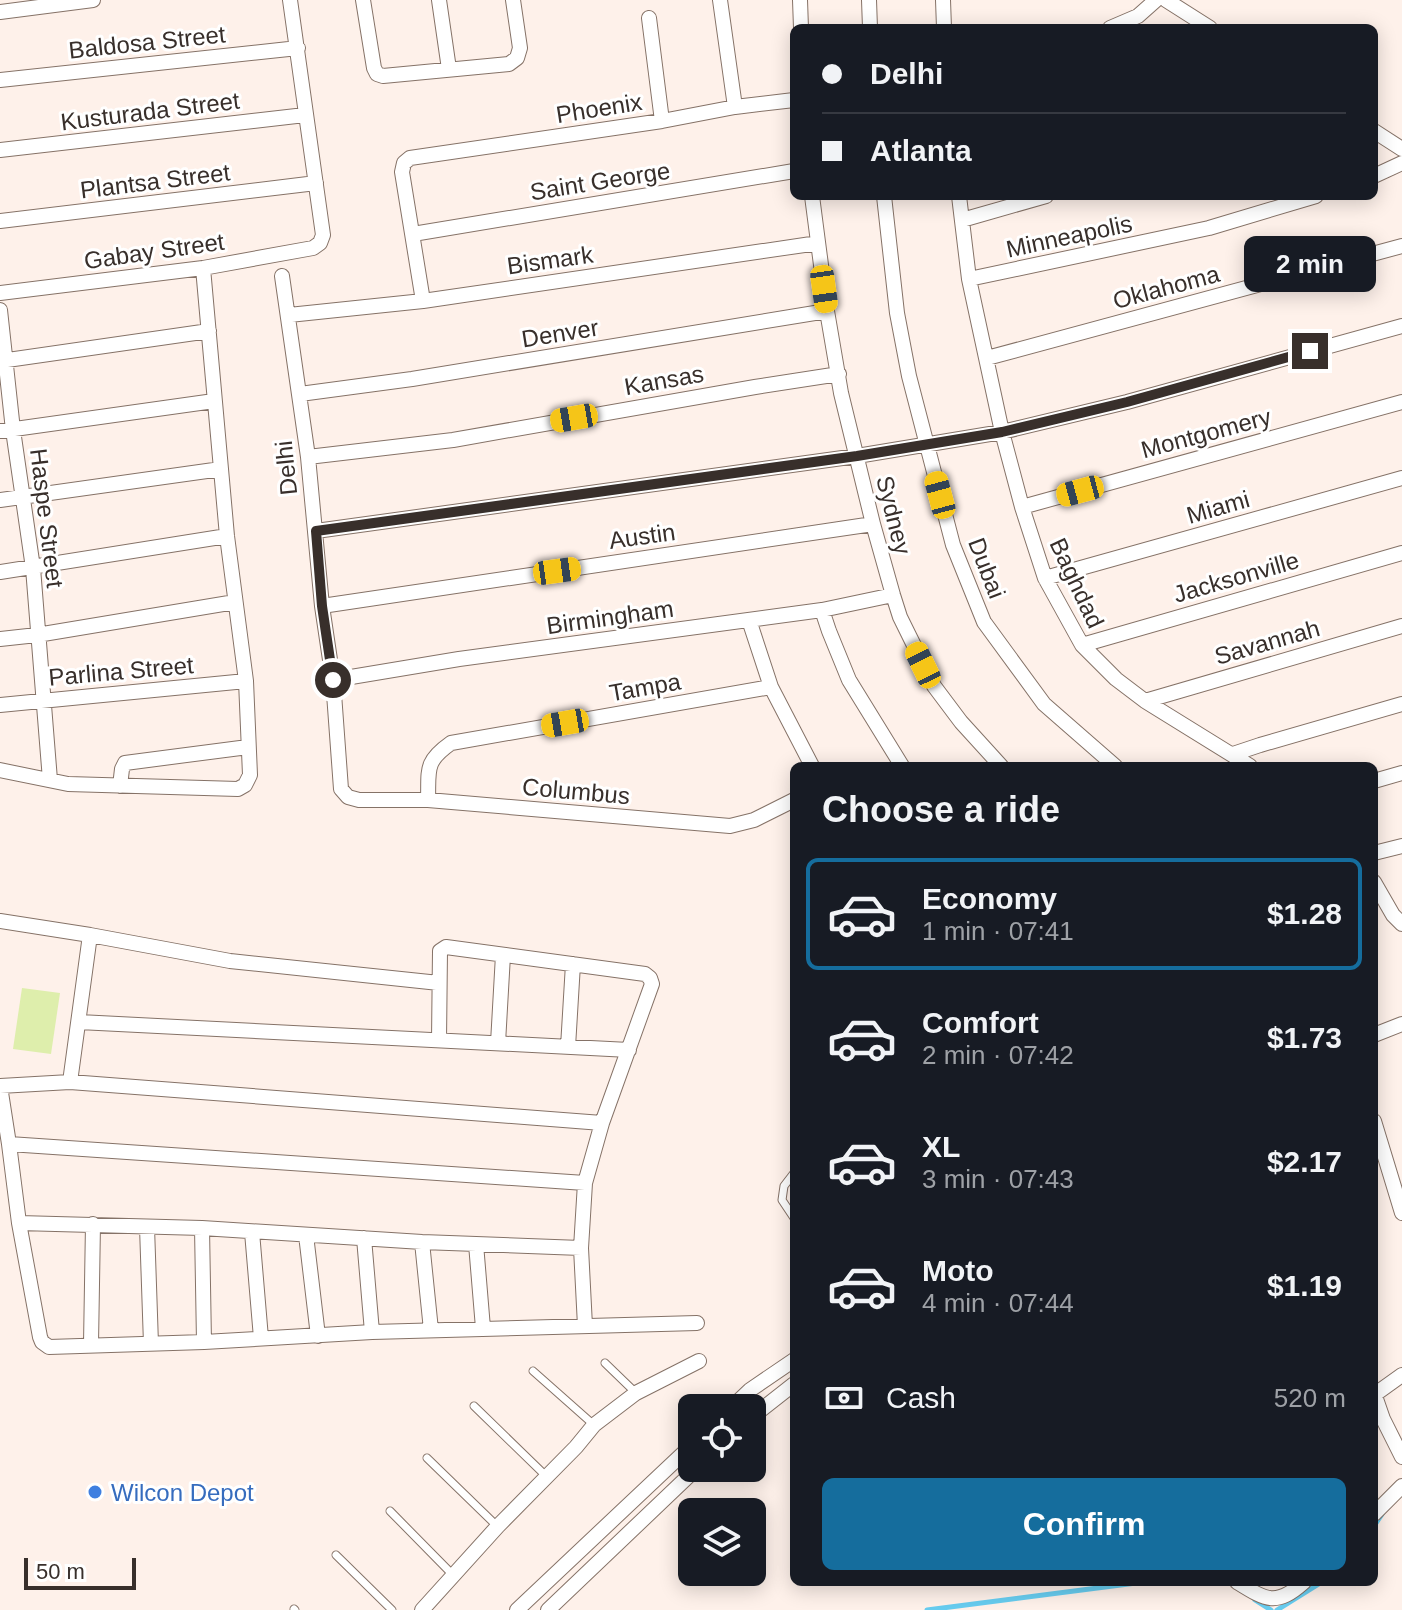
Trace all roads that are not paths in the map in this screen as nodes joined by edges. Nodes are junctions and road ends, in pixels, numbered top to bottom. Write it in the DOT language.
graph roads {
  1 [pos="93,0"];
  2 [pos="290,0"];
  3 [pos="363,0"];
  4 [pos="439,0"];
  5 [pos="513,0"];
  6 [pos="720,0"];
  7 [pos="800,0"];
  8 [pos="869,0"];
  9 [pos="943,0"];
  10 [pos="1156,0"];
  11 [pos="1166,0"];
  12 [pos="0,12"];
  13 [pos="649,18"];
  14 [pos="801,24"];
  15 [pos="870,24"];
  16 [pos="944,24"];
  17 [pos="1119,24"];
  18 [pos="1204,24"];
  19 [pos="298,48"];
  20 [pos="449,69"];
  21 [pos="0,80"];
  22 [pos="790,100"];
  23 [pos="735,107"];
  24 [pos="305,115"];
  25 [pos="662,121"];
  26 [pos="1378,134"];
  27 [pos="1402,149"];
  28 [pos="0,150"];
  29 [pos="1402,163"];
  30 [pos="790,172"];
  31 [pos="1378,174"];
  32 [pos="316,183"];
  33 [pos="813,200"];
  34 [pos="884,200"];
  35 [pos="960,200"];
  36 [pos="1032,200"];
  37 [pos="1303,200"];
  38 [pos="962,220"];
  39 [pos="0,221"];
  40 [pos="413,234"];
  41 [pos="818,243"];
  42 [pos="1402,246"];
  43 [pos="203,268"];
  44 [pos="282,276"];
  45 [pos="969,279"];
  46 [pos="0,293"];
  47 [pos="423,301"];
  48 [pos="0,310"];
  49 [pos="827,311"];
  50 [pos="289,315"];
  51 [pos="1402,326"];
  52 [pos="209,331"];
  53 [pos="987,358"];
  54 [pos="2,361"];
  55 [pos="839,374"];
  56 [pos="300,394"];
  57 [pos="214,401"];
  58 [pos="1402,402"];
  59 [pos="6,430"];
  60 [pos="1002,432"];
  61 [pos="926,445"];
  62 [pos="857,456"];
  63 [pos="308,457"];
  64 [pos="221,469"];
  65 [pos="1402,478"];
  66 [pos="22,498"];
  67 [pos="0,500"];
  68 [pos="1022,507"];
  69 [pos="873,524"];
  70 [pos="316,531"];
  71 [pos="227,536"];
  72 [pos="1402,553"];
  73 [pos="33,568"];
  74 [pos="0,572"];
  75 [pos="1045,578"];
  76 [pos="893,595"];
  77 [pos="235,602"];
  78 [pos="322,606"];
  79 [pos="822,610"];
  80 [pos="749,620"];
  81 [pos="1402,626"];
  82 [pos="37,635"];
  83 [pos="0,639"];
  84 [pos="1082,645"];
  85 [pos="333,680"];
  86 [pos="246,681"];
  87 [pos="771,687"];
  88 [pos="43,700"];
  89 [pos="1145,701"];
  90 [pos="1402,704"];
  91 [pos="0,705"];
  92 [pos="248,747"];
  93 [pos="1233,754"];
  94 [pos="810,762"];
  95 [pos="900,762"];
  96 [pos="997,762"];
  97 [pos="1110,762"];
  98 [pos="1244,762"];
  99 [pos="0,770"];
  100 [pos="1402,773"];
  101 [pos="50,780"];
  102 [pos="1378,780"];
  103 [pos="120,786"];
  104 [pos="348,797"];
  105 [pos="428,800"];
  106 [pos="790,802"];
  107 [pos="1402,846"];
  108 [pos="1378,852"];
  109 [pos="1378,889"];
  110 [pos="0,921"];
  111 [pos="1402,924"];
  112 [pos="90,935"];
  113 [pos="503,955"];
  114 [pos="573,964"];
  115 [pos="439,983"];
  116 [pos="79,1022"];
  117 [pos="1402,1024"];
  118 [pos="1378,1033"];
  119 [pos="439,1040"];
  120 [pos="498,1043"];
  121 [pos="568,1047"];
  122 [pos="629,1050"];
  123 [pos="70,1082"];
  124 [pos="0,1086"];
  125 [pos="602,1123"];
  126 [pos="1378,1134"];
  127 [pos="9,1144"];
  128 [pos="790,1178"];
  129 [pos="585,1183"];
  130 [pos="790,1212"];
  131 [pos="1402,1213"];
  132 [pos="19,1223"];
  133 [pos="93,1224"];
  134 [pos="147,1227"];
  135 [pos="202,1228"];
  136 [pos="252,1232"];
  137 [pos="306,1235"];
  138 [pos="364,1238"];
  139 [pos="422,1242"];
  140 [pos="476,1244"];
  141 [pos="581,1248"];
  142 [pos="697,1323"];
  143 [pos="585,1326"];
  144 [pos="483,1328"];
  145 [pos="431,1330"];
  146 [pos="372,1332"];
  147 [pos="318,1336"];
  148 [pos="261,1338"];
  149 [pos="204,1342"];
  150 [pos="91,1344"];
  151 [pos="151,1344"];
  152 [pos="699,1361"];
  153 [pos="605,1363"];
  154 [pos="790,1363"];
  155 [pos="533,1371"];
  156 [pos="1402,1375"];
  157 [pos="790,1387"];
  158 [pos="1378,1391"];
  159 [pos="636,1393"];
  160 [pos="746,1394"];
  161 [pos="1378,1405"];
  162 [pos="474,1406"];
  163 [pos="766,1406"];
  164 [pos="594,1425"];
  165 [pos="1402,1457"];
  166 [pos="427,1458"];
  167 [pos="678,1458"];
  168 [pos="546,1476"];
  169 [pos="682,1482"];
  170 [pos="1402,1486"];
  171 [pos="1378,1510"];
  172 [pos="390,1511"];
  173 [pos="498,1526"];
  174 [pos="336,1555"];
  175 [pos="454,1576"];
  176 [pos="1243,1586"];
  177 [pos="1299,1586"];
  178 [pos="392,1610"];
  179 [pos="422,1610"];
  180 [pos="517,1610"];
  181 [pos="548,1610"];
  1 -- 12 [label="street"];
  2 -- 19 [label="street"];
  3 -- 20 [label="street"];
  4 -- 20 [label="street"];
  5 -- 20 [label="street"];
  6 -- 23 [label="street"];
  7 -- 14 [label="street"];
  8 -- 15 [label="street"];
  9 -- 16 [label="street"];
  10 -- 17 [label="street"];
  11 -- 18 [label="street"];
  13 -- 25 [label="street"];
  19 -- 21 [label="street, Baldosa Street"];
  19 -- 24 [label="street"];
  22 -- 23 [label="street, Phoenix"];
  23 -- 25 [label="street, Phoenix"];
  24 -- 28 [label="street, Kusturada Street"];
  24 -- 32 [label="street"];
  25 -- 40 [label="street, Phoenix"];
  26 -- 27 [label="street"];
  29 -- 31 [label="street"];
  30 -- 40 [label="street, Saint George"];
  32 -- 39 [label="street, Plantsa Street"];
  32 -- 43 [label="street, Gabay Street"];
  33 -- 41 [label="street, Sydney"];
  34 -- 61 [label="street, Dubai"];
  35 -- 38 [label="street, Baghdad"];
  36 -- 38 [label="street"];
  37 -- 45 [label="street, Minneapolis"];
  38 -- 45 [label="street, Baghdad"];
  40 -- 47 [label="street"];
  41 -- 47 [label="street, Bismark"];
  41 -- 49 [label="street, Sydney"];
  42 -- 53 [label="street, Oklahoma"];
  43 -- 46 [label="street, Gabay Street"];
  43 -- 52 [label="street"];
  44 -- 50 [label="street, Delhi"];
  45 -- 53 [label="street, Baghdad"];
  47 -- 50 [label="street, Bismark"];
  48 -- 54 [label="street, Haspe Street"];
  49 -- 55 [label="street, Sydney"];
  49 -- 56 [label="street, Denver"];
  50 -- 56 [label="street, Delhi"];
  51 -- 60 [label="street"];
  52 -- 54 [label="street"];
  52 -- 57 [label="street"];
  53 -- 60 [label="street, Baghdad"];
  54 -- 59 [label="street, Haspe Street"];
  55 -- 62 [label="street, Sydney"];
  55 -- 63 [label="street, Kansas"];
  56 -- 63 [label="street, Delhi"];
  57 -- 59 [label="street"];
  57 -- 64 [label="street"];
  58 -- 68 [label="street, Montgomery"];
  59 -- 66 [label="street, Haspe Street"];
  60 -- 61 [label="street"];
  60 -- 68 [label="street, Baghdad"];
  61 -- 62 [label="street"];
  61 -- 97 [label="street, Dubai"];
  62 -- 69 [label="street, Sydney"];
  62 -- 70 [label="street"];
  63 -- 70 [label="street, Delhi"];
  64 -- 66 [label="street"];
  64 -- 71 [label="street"];
  65 -- 75 [label="street, Miami"];
  66 -- 67 [label="street"];
  66 -- 73 [label="street, Haspe Street"];
  68 -- 75 [label="street, Baghdad"];
  69 -- 76 [label="street, Sydney"];
  69 -- 78 [label="street, Austin"];
  70 -- 78 [label="street, Delhi"];
  71 -- 73 [label="street"];
  71 -- 77 [label="street"];
  72 -- 84 [label="street, Jacksonville"];
  73 -- 74 [label="street"];
  73 -- 82 [label="street, Haspe Street"];
  75 -- 84 [label="street, Baghdad"];
  76 -- 79 [label="street, Birmingham"];
  76 -- 96 [label="street, Sydney"];
  77 -- 82 [label="street"];
  77 -- 86 [label="street"];
  78 -- 85 [label="street, Delhi"];
  79 -- 80 [label="street, Birmingham"];
  79 -- 95 [label="street"];
  80 -- 85 [label="street, Birmingham"];
  80 -- 87 [label="street"];
  81 -- 89 [label="street, Savannah"];
  82 -- 83 [label="street"];
  82 -- 88 [label="street, Haspe Street"];
  84 -- 89 [label="street, Baghdad"];
  85 -- 104 [label="street, Delhi"];
  86 -- 88 [label="street, Parlina Street"];
  86 -- 92 [label="street"];
  87 -- 94 [label="street"];
  87 -- 105 [label="street, Tampa"];
  88 -- 91 [label="street, Parlina Street"];
  88 -- 101 [label="street, Haspe Street"];
  89 -- 93 [label="street, Baghdad"];
  90 -- 93 [label="street"];
  92 -- 103 [label="street"];
  92 -- 103 [label="street"];
  93 -- 98 [label="street, Baghdad"];
  99 -- 101 [label="street"];
  100 -- 102 [label="street"];
  101 -- 103 [label="street"];
  104 -- 105 [label="street, Columbus"];
  105 -- 106 [label="street, Columbus"];
  107 -- 108 [label="street"];
  109 -- 111 [label="street"];
  110 -- 112 [label="street"];
  112 -- 115 [label="street"];
  112 -- 116 [label="street"];
  113 -- 114 [label="street"];
  113 -- 115 [label="street"];
  113 -- 120 [label="street"];
  114 -- 121 [label="street"];
  114 -- 122 [label="street"];
  115 -- 119 [label="street"];
  116 -- 119 [label="street"];
  116 -- 123 [label="street"];
  117 -- 118 [label="street"];
  119 -- 120 [label="street"];
  120 -- 121 [label="street"];
  121 -- 122 [label="street"];
  122 -- 125 [label="street"];
  123 -- 124 [label="street"];
  123 -- 125 [label="street"];
  124 -- 127 [label="street"];
  125 -- 129 [label="street"];
  126 -- 131 [label="street"];
  127 -- 129 [label="street"];
  127 -- 132 [label="street"];
  128 -- 130 [label="lane"];
  129 -- 141 [label="street"];
  132 -- 133 [label="street"];
  132 -- 150 [label="street"];
  133 -- 134 [label="street"];
  133 -- 150 [label="street"];
  134 -- 135 [label="street"];
  134 -- 151 [label="street"];
  135 -- 136 [label="street"];
  135 -- 149 [label="street"];
  136 -- 137 [label="street"];
  136 -- 148 [label="street"];
  137 -- 138 [label="street"];
  137 -- 147 [label="street"];
  138 -- 139 [label="street"];
  138 -- 146 [label="street"];
  139 -- 140 [label="street"];
  139 -- 145 [label="street"];
  140 -- 141 [label="street"];
  140 -- 144 [label="street"];
  141 -- 143 [label="street"];
  142 -- 143 [label="street"];
  143 -- 144 [label="street"];
  144 -- 145 [label="street"];
  145 -- 146 [label="street"];
  146 -- 147 [label="street"];
  147 -- 148 [label="street"];
  148 -- 149 [label="street"];
  149 -- 151 [label="street"];
  150 -- 151 [label="street"];
  152 -- 159 [label="street"];
  153 -- 159 [label="lane"];
  154 -- 160 [label="street"];
  155 -- 164 [label="lane"];
  156 -- 158 [label="street"];
  157 -- 163 [label="street"];
  159 -- 164 [label="street"];
  161 -- 165 [label="street"];
  162 -- 168 [label="lane"];
  164 -- 168 [label="street"];
  166 -- 173 [label="lane"];
  167 -- 180 [label="street"];
  168 -- 173 [label="street"];
  169 -- 181 [label="street"];
  170 -- 171 [label="street"];
  172 -- 175 [label="lane"];
  173 -- 175 [label="street"];
  174 -- 178 [label="lane"];
  175 -- 179 [label="street"];
  176 -- 177 [label="street"];
}
